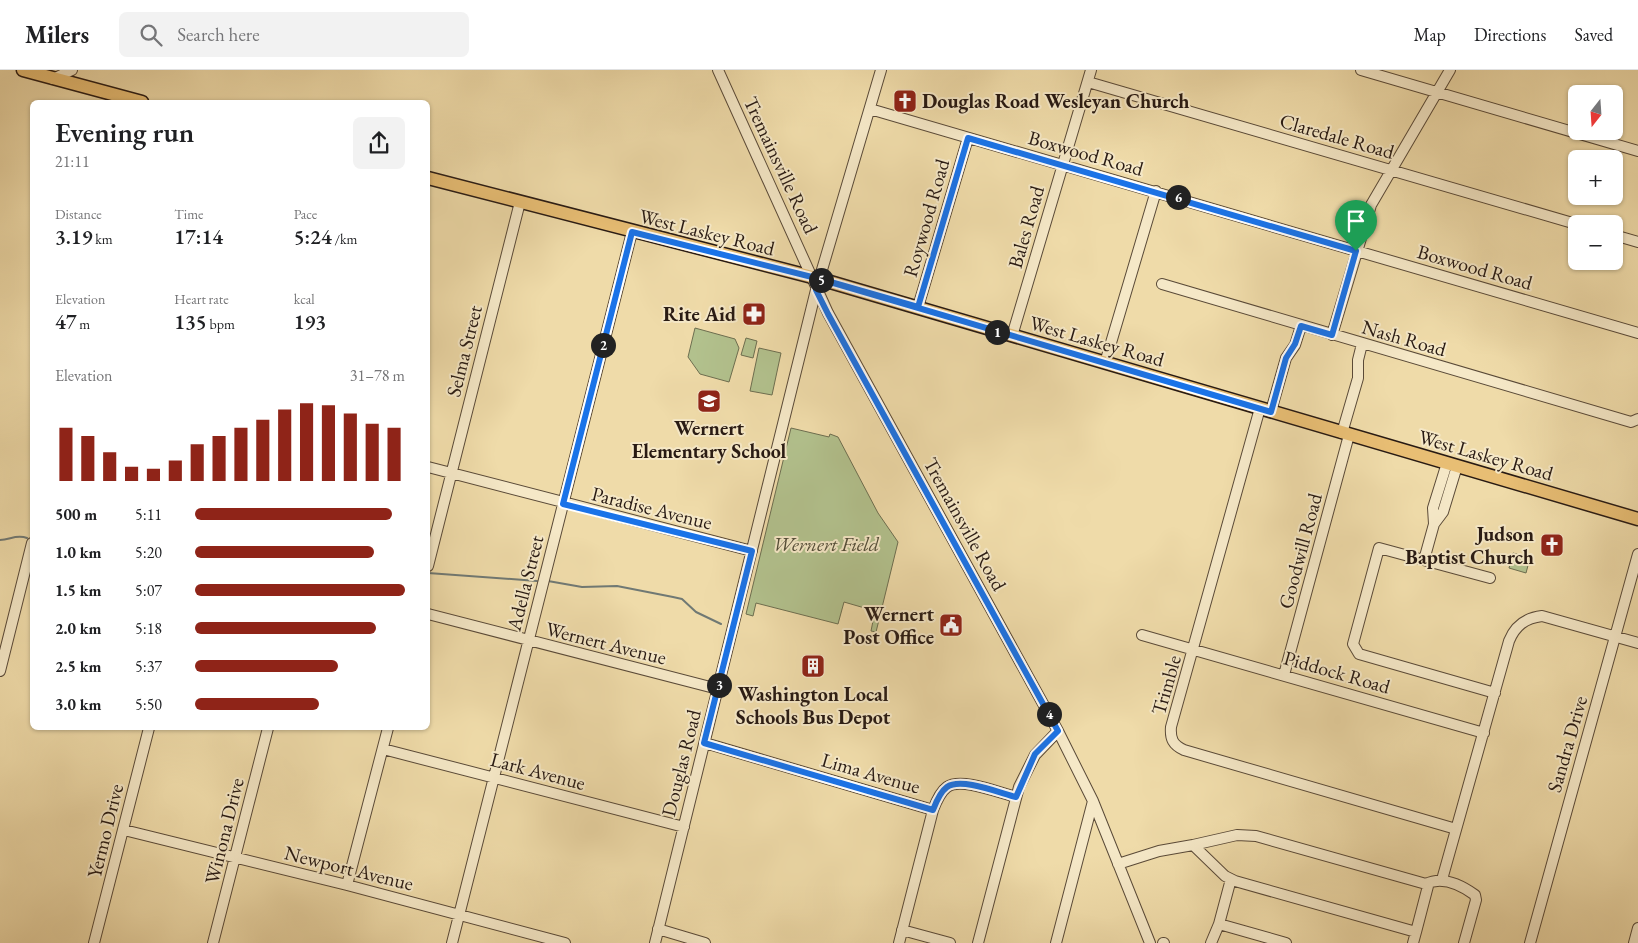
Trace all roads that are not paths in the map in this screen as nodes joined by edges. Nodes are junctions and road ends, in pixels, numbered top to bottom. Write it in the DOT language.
graph roads {
  1 [pos="23,70"];
  2 [pos="72,70"];
  3 [pos="718,70"];
  4 [pos="881,70"];
  5 [pos="1091,70"];
  6 [pos="1361,70"];
  7 [pos="1450,70"];
  8 [pos="53,79"];
  9 [pos="1088,82"];
  10 [pos="1437,92"];
  11 [pos="134,100"];
  12 [pos="870,109"];
  13 [pos="968,138"];
  14 [pos="1638,151"];
  15 [pos="1062,164"];
  16 [pos="1390,170"];
  17 [pos="430,179"];
  18 [pos="1156,191"];
  19 [pos="520,202"];
  20 [pos="1568,222"];
  21 [pos="632,232"];
  22 [pos="1623,238"];
  23 [pos="1638,242"];
  24 [pos="1356,251"];
  25 [pos="816,282"];
  26 [pos="1162,284"];
  27 [pos="918,307"];
  28 [pos="1301,326"];
  29 [pos="1638,333"];
  30 [pos="1332,335"];
  31 [pos="1012,336"];
  32 [pos="1362,344"];
  33 [pos="1105,363"];
  34 [pos="1265,410"];
  35 [pos="1638,420"];
  36 [pos="1346,434"];
  37 [pos="1452,464"];
  38 [pos="430,468"];
  39 [pos="451,473"];
  40 [pos="563,504"];
  41 [pos="1638,519"];
  42 [pos="30,551"];
  43 [pos="752,551"];
  44 [pos="1638,554"];
  45 [pos="430,558"];
  46 [pos="1424,560"];
  47 [pos="1490,578"];
  48 [pos="430,615"];
  49 [pos="1142,635"];
  50 [pos="1615,637"];
  51 [pos="529,642"];
  52 [pos="1638,643"];
  53 [pos="1194,650"];
  54 [pos="0,671"];
  55 [pos="1284,675"];
  56 [pos="718,689"];
  57 [pos="1495,693"];
  58 [pos="149,730"];
  59 [pos="267,730"];
  60 [pos="388,730"];
  61 [pos="1058,731"];
  62 [pos="1484,733"];
  63 [pos="704,743"];
  64 [pos="383,749"];
  65 [pos="494,777"];
  66 [pos="1016,797"];
  67 [pos="1093,801"];
  68 [pos="933,810"];
  69 [pos="684,827"];
  70 [pos="1456,829"];
  71 [pos="124,830"];
  72 [pos="1193,845"];
  73 [pos="235,857"];
  74 [pos="1118,864"];
  75 [pos="1443,876"];
  76 [pos="1231,879"];
  77 [pos="347,884"];
  78 [pos="1426,884"];
  79 [pos="459,915"];
  80 [pos="1219,924"];
  81 [pos="1638,928"];
  82 [pos="658,929"];
  83 [pos="902,930"];
  84 [pos="1416,932"];
  85 [pos="94,943"];
  86 [pos="213,943"];
  87 [pos="452,943"];
  88 [pos="565,943"];
  89 [pos="655,943"];
  90 [pos="705,943"];
  91 [pos="899,943"];
  92 [pos="950,943"];
  93 [pos="978,943"];
  94 [pos="1056,943"];
  95 [pos="1150,943"];
  96 [pos="1212,943"];
  97 [pos="1286,943"];
  98 [pos="1413,943"];
  99 [pos="1464,943"];
  100 [pos="1530,943"];
  101 [pos="1634,943"];
  1 -- 8 [label="main road"];
  2 -- 8 [label="street"];
  3 -- 25 [label="street, Tremainsville Road"];
  4 -- 12 [label="street, Douglas Road"];
  5 -- 9 [label="street, Bales Road"];
  6 -- 10 [label="street"];
  7 -- 10 [label="street"];
  8 -- 11 [label="main road"];
  9 -- 15 [label="street, Bales Road"];
  9 -- 16 [label="street, Claredale Road"];
  10 -- 14 [label="street"];
  10 -- 16 [label="street"];
  12 -- 13 [label="street, Boxwood Road"];
  12 -- 25 [label="street, Douglas Road"];
  13 -- 15 [label="street, Boxwood Road"];
  13 -- 27 [label="street, Roywood Road"];
  15 -- 18 [label="street, Boxwood Road"];
  15 -- 31 [label="street, Bales Road"];
  16 -- 20 [label="street, Claredale Road"];
  16 -- 24 [label="street"];
  17 -- 19 [label="main road, West Laskey Road"];
  18 -- 24 [label="street, Boxwood Road"];
  18 -- 33 [label="street"];
  19 -- 21 [label="main road, West Laskey Road"];
  19 -- 39 [label="street, Selma Street"];
  21 -- 25 [label="main road, West Laskey Road"];
  21 -- 40 [label="street, Adella Street"];
  22 -- 23 [label="street"];
  24 -- 29 [label="street, Boxwood Road"];
  24 -- 30 [label="street"];
  25 -- 27 [label="main road, West Laskey Road"];
  25 -- 43 [label="street, Douglas Road"];
  25 -- 61 [label="street, Tremainsville Road"];
  26 -- 28 [label="street, Nash Road"];
  27 -- 31 [label="main road, West Laskey Road"];
  28 -- 30 [label="street, Nash Road"];
  28 -- 34 [label="street, Trimble"];
  30 -- 32 [label="street, Nash Road"];
  31 -- 33 [label="main road, West Laskey Road"];
  32 -- 35 [label="street, Nash Road"];
  32 -- 36 [label="street, Goodwill Road"];
  33 -- 34 [label="main road, West Laskey Road"];
  34 -- 36 [label="main road, West Laskey Road"];
  34 -- 53 [label="street, Trimble"];
  36 -- 37 [label="main road, West Laskey Road"];
  36 -- 55 [label="street, Goodwill Road"];
  37 -- 41 [label="main road, West Laskey Road"];
  37 -- 46 [label="street"];
  38 -- 39 [label="street, Paradise Avenue"];
  39 -- 40 [label="street, Paradise Avenue"];
  39 -- 45 [label="street, Selma Street"];
  40 -- 43 [label="street, Paradise Avenue"];
  40 -- 51 [label="street, Adella Street"];
  42 -- 54 [label="street"];
  43 -- 56 [label="street, Douglas Road"];
  44 -- 50 [label="street, Sandra Drive"];
  46 -- 47 [label="street"];
  46 -- 57 [label="street"];
  48 -- 51 [label="street, Wernert Avenue"];
  49 -- 53 [label="street, Piddock Road"];
  50 -- 52 [label="street"];
  50 -- 57 [label="street"];
  50 -- 100 [label="street, Sandra Drive"];
  51 -- 56 [label="street, Wernert Avenue"];
  51 -- 65 [label="street, Adella Street"];
  53 -- 55 [label="street, Piddock Road"];
  53 -- 70 [label="street, Trimble"];
  55 -- 62 [label="street, Piddock Road"];
  56 -- 63 [label="street, Douglas Road"];
  57 -- 62 [label="street"];
  58 -- 71 [label="street, Yermo Drive"];
  59 -- 73 [label="street, Winona Drive"];
  60 -- 64 [label="street"];
  61 -- 66 [label="street"];
  61 -- 67 [label="street, Tremainsville Road"];
  62 -- 70 [label="street"];
  63 -- 68 [label="street, Lima Avenue"];
  63 -- 69 [label="street, Douglas Road"];
  64 -- 65 [label="street, Lark Avenue"];
  64 -- 77 [label="street"];
  65 -- 69 [label="street, Lark Avenue"];
  65 -- 79 [label="street, Adella Street"];
  66 -- 68 [label="street, Lima Avenue"];
  66 -- 93 [label="street"];
  67 -- 74 [label="street, Tremainsville Road"];
  67 -- 94 [label="street"];
  68 -- 83 [label="street"];
  69 -- 82 [label="street, Douglas Road"];
  70 -- 75 [label="street"];
  71 -- 73 [label="street, Newport Avenue"];
  71 -- 85 [label="street, Yermo Drive"];
  72 -- 74 [label="street"];
  72 -- 76 [label="street"];
  72 -- 78 [label="street"];
  73 -- 77 [label="street, Newport Avenue"];
  73 -- 86 [label="street, Winona Drive"];
  74 -- 95 [label="street, Tremainsville Road"];
  76 -- 80 [label="street"];
  76 -- 84 [label="street"];
  77 -- 79 [label="street, Newport Avenue"];
  78 -- 84 [label="street"];
  78 -- 99 [label="street"];
  79 -- 87 [label="street, Adella Street"];
  79 -- 88 [label="street, Newport Avenue"];
  80 -- 96 [label="street"];
  80 -- 97 [label="street"];
  81 -- 101 [label="street"];
  82 -- 89 [label="street, Douglas Road"];
  82 -- 90 [label="street"];
  83 -- 91 [label="street"];
  83 -- 92 [label="street"];
  84 -- 98 [label="street"];
}
